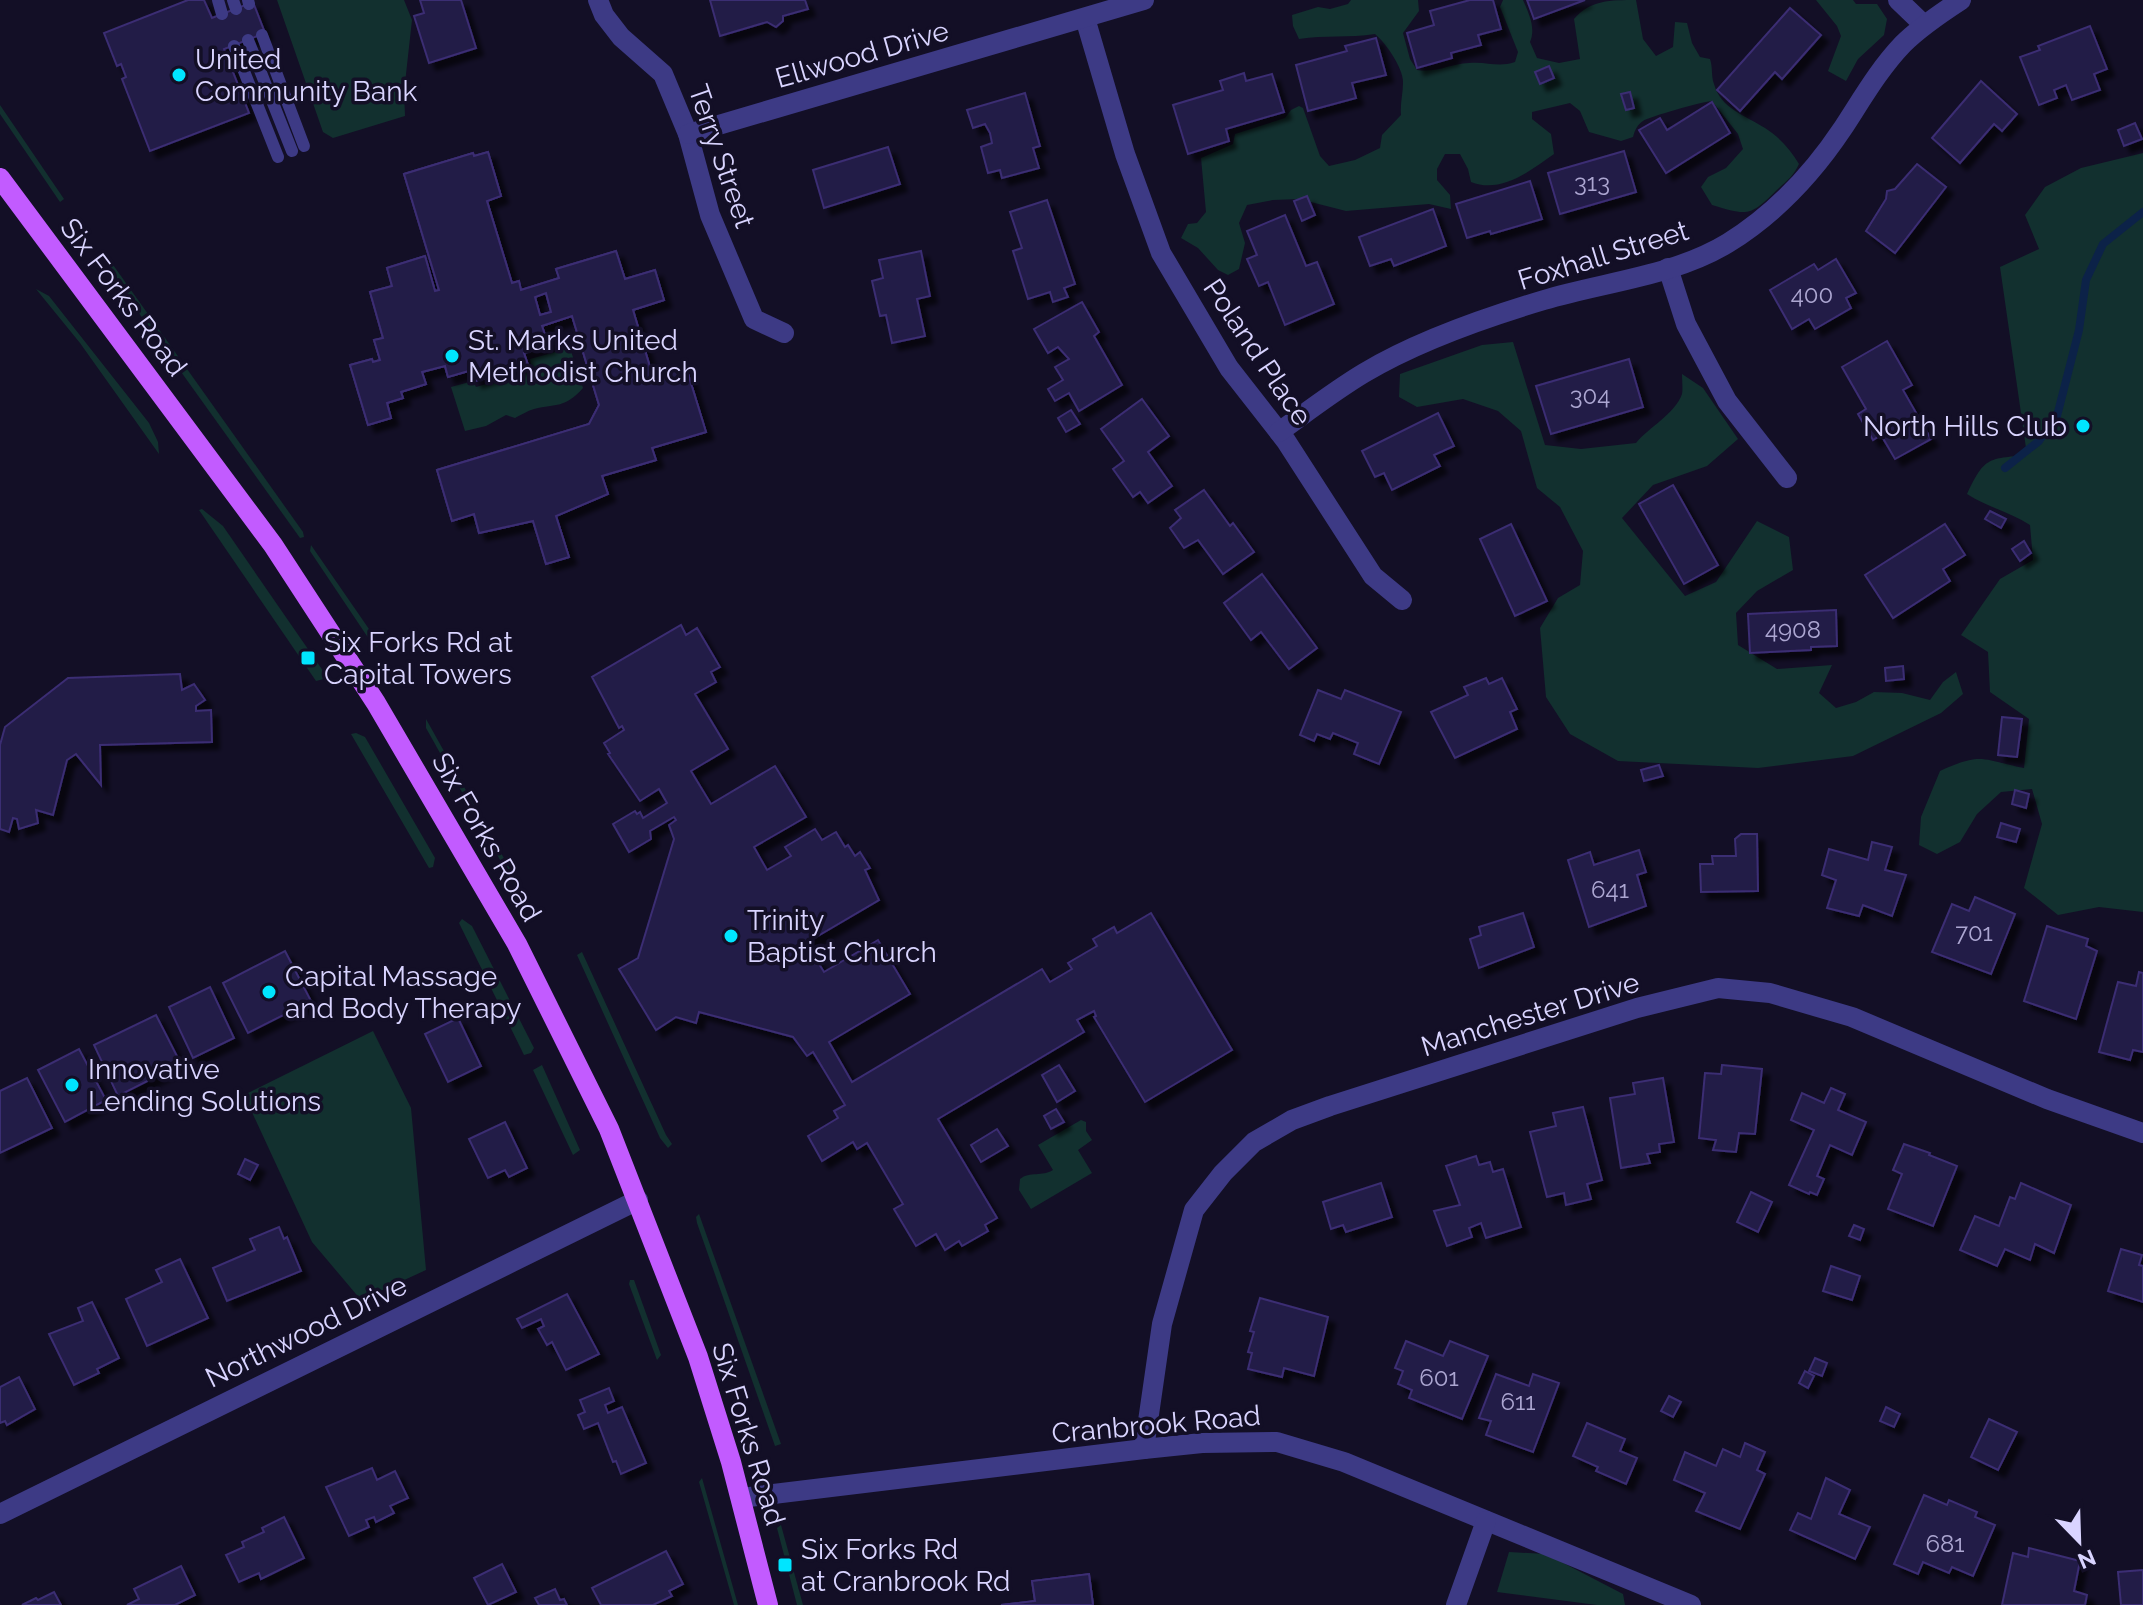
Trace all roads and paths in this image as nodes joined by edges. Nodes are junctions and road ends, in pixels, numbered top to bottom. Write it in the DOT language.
graph roads {
  1 [pos="218,0"];
  2 [pos="598,0"];
  3 [pos="1144,0"];
  4 [pos="1898,0"];
  5 [pos="1961,0"];
  6 [pos="222,14"];
  7 [pos="1085,18"];
  8 [pos="1924,25"];
  9 [pos="262,35"];
  10 [pos="248,40"];
  11 [pos="234,46"];
  12 [pos="688,134"];
  13 [pos="278,157"];
  14 [pos="0,178"];
  15 [pos="1668,268"];
  16 [pos="784,333"];
  17 [pos="1279,432"];
  18 [pos="1787,478"];
  19 [pos="1402,600"];
  20 [pos="2143,1133"];
  21 [pos="638,1200"];
  22 [pos="1144,1449"];
  23 [pos="741,1498"];
  24 [pos="0,1514"];
  25 [pos="1486,1521"];
  26 [pos="768,1605"];
  27 [pos="1456,1605"];
  28 [pos="1691,1605"];
  1 -- 6 [label="lane"];
  2 -- 12 [label="street, Terry Street"];
  3 -- 7 [label="street, Ellwood Drive"];
  4 -- 8 [label="street"];
  5 -- 8 [label="street, Foxhall Street"];
  7 -- 12 [label="street, Ellwood Drive"];
  7 -- 17 [label="street, Poland Place"];
  8 -- 15 [label="street, Foxhall Street"];
  9 -- 10 [label="lane"];
  11 -- 13 [label="lane"];
  12 -- 16 [label="street, Terry Street"];
  14 -- 21 [label="main road, Six Forks Road"];
  15 -- 17 [label="street, Foxhall Street"];
  15 -- 18 [label="street"];
  17 -- 19 [label="street, Poland Place"];
  20 -- 22 [label="street, Manchester Drive"];
  21 -- 23 [label="main road, Six Forks Road"];
  21 -- 24 [label="street, Northwood Drive"];
  22 -- 23 [label="street, Cranbrook Road"];
  22 -- 25 [label="street, Cranbrook Road"];
  23 -- 26 [label="main road, Six Forks Road"];
  25 -- 27 [label="street"];
  25 -- 28 [label="street, Cranbrook Road"];
}
